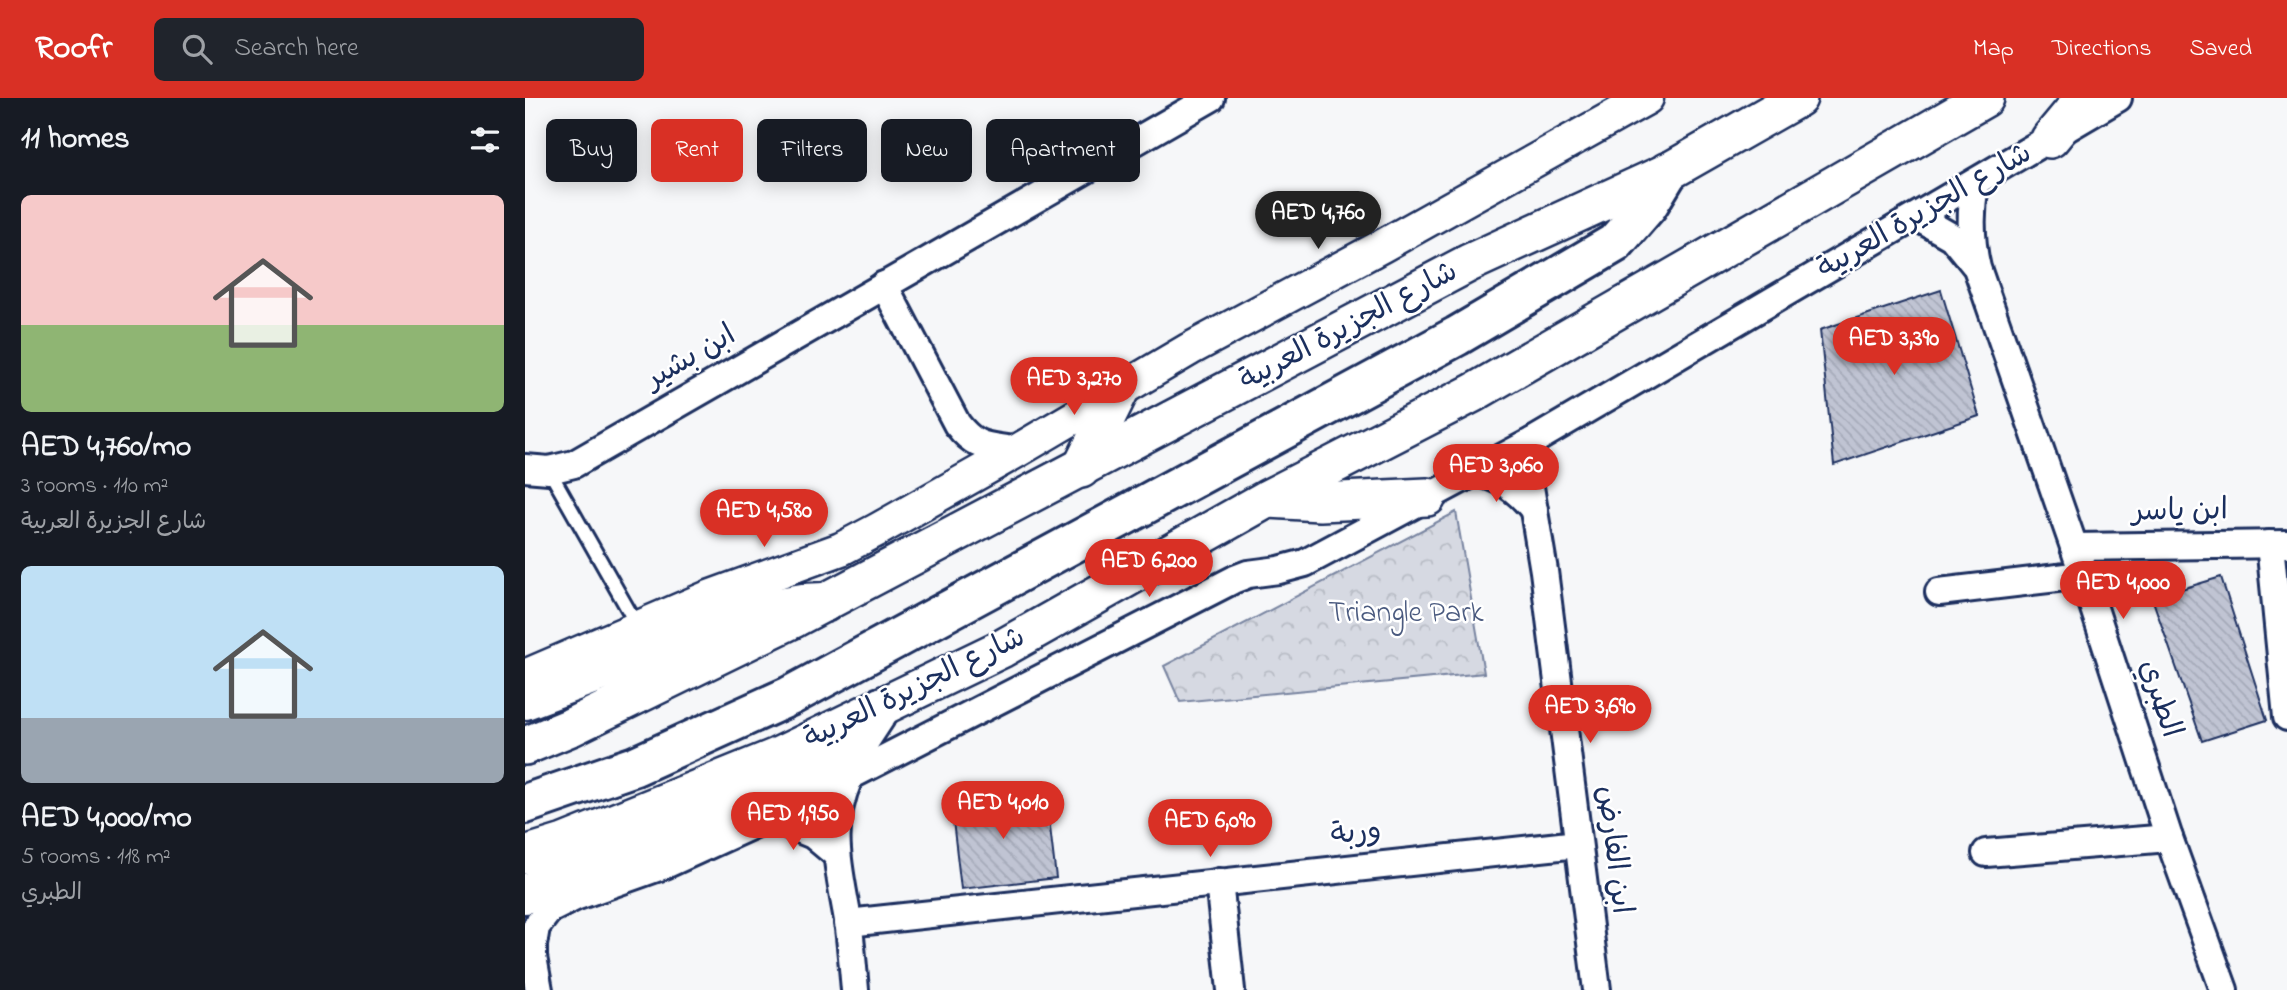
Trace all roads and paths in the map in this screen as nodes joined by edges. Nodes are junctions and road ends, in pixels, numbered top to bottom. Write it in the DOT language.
graph roads {
  1 [pos="1211,98"];
  2 [pos="1647,98"];
  3 [pos="1798,98"];
  4 [pos="1985,98"];
  5 [pos="2084,98"];
  6 [pos="2117,98"];
  7 [pos="2050,139"];
  8 [pos="1668,172"];
  9 [pos="1975,183"];
  10 [pos="1917,217"];
  11 [pos="1977,268"];
  12 [pos="884,285"];
  13 [pos="1119,391"];
  14 [pos="1533,441"];
  15 [pos="1017,451"];
  16 [pos="1081,468"];
  17 [pos="537,469"];
  18 [pos="1475,472"];
  19 [pos="1427,497"];
  20 [pos="1268,499"];
  21 [pos="1534,510"];
  22 [pos="2278,544"];
  23 [pos="2074,547"];
  24 [pos="2083,575"];
  25 [pos="1939,592"];
  26 [pos="825,602"];
  27 [pos="638,627"];
  28 [pos="525,676"];
  29 [pos="525,700"];
  30 [pos="881,707"];
  31 [pos="2287,717"];
  32 [pos="525,746"];
  33 [pos="849,778"];
  34 [pos="525,804"];
  35 [pos="770,817"];
  36 [pos="2169,838"];
  37 [pos="1578,844"];
  38 [pos="1986,853"];
  39 [pos="525,855"];
  40 [pos="837,855"];
  41 [pos="1219,882"];
  42 [pos="531,911"];
  43 [pos="848,923"];
  44 [pos="539,990"];
  45 [pos="855,990"];
  46 [pos="1231,990"];
  47 [pos="1597,990"];
  48 [pos="2224,990"];
  1 -- 12 [label="street, ابن بشير"];
  2 -- 13 [label="street, شارع الجزيرة العربية"];
  3 -- 8 [label="main road, شارع الجزيرة العربية"];
  4 -- 20 [label="main road, شارع الجزيرة العربية"];
  5 -- 7 [label="main road"];
  6 -- 7 [label="street, شارع الجزيرة العربية"];
  7 -- 9 [label="street, شارع الجزيرة العربية"];
  8 -- 16 [label="main road, شارع الجزيرة العربية"];
  8 -- 34 [label="main road"];
  9 -- 10 [label="street, شارع الجزيرة العربية"];
  9 -- 11 [label="street, الطبري"];
  10 -- 11 [label="street, الطبري"];
  10 -- 14 [label="street, شارع الجزيرة العربية"];
  11 -- 23 [label="street, الطبري"];
  12 -- 15 [label="street"];
  12 -- 17 [label="street, ابن بشير"];
  13 -- 15 [label="street, شارع الجزيرة العربية"];
  13 -- 16 [label="main road"];
  14 -- 18 [label="street, شارع الجزيرة العربية"];
  14 -- 21 [label="street, ابن الفارض"];
  15 -- 27 [label="street, شارع الجزيرة العربية"];
  16 -- 26 [label="main road, شارع الجزيرة العربية"];
  17 -- 27 [label="lane"];
  18 -- 19 [label="street, شارع الجزيرة العربية"];
  18 -- 21 [label="street"];
  19 -- 20 [label="main road"];
  19 -- 33 [label="street, شارع الجزيرة العربية"];
  20 -- 30 [label="main road, شارع الجزيرة العربية"];
  21 -- 37 [label="street, ابن الفارض"];
  22 -- 23 [label="street, ابن ياسر"];
  22 -- 31 [label="street"];
  23 -- 24 [label="street, الطبري"];
  24 -- 25 [label="street"];
  24 -- 36 [label="street, الطبري"];
  26 -- 29 [label="main road"];
  26 -- 32 [label="main road, شارع الجزيرة العربية"];
  27 -- 28 [label="street, شارع الجزيرة العربية"];
  30 -- 39 [label="main road, شارع الجزيرة العربية"];
  30 -- 42 [label="main road"];
  33 -- 35 [label="street, شارع الجزيرة العربية"];
  33 -- 40 [label="street"];
  35 -- 40 [label="street"];
  35 -- 42 [label="street, شارع الجزيرة العربية"];
  36 -- 38 [label="street"];
  36 -- 48 [label="street, الطبري"];
  37 -- 41 [label="street, وربة"];
  37 -- 47 [label="street, ابن الفارض"];
  40 -- 43 [label="street"];
  41 -- 43 [label="street, وربة"];
  41 -- 46 [label="street"];
  42 -- 44 [label="street"];
  43 -- 45 [label="street"];
}
